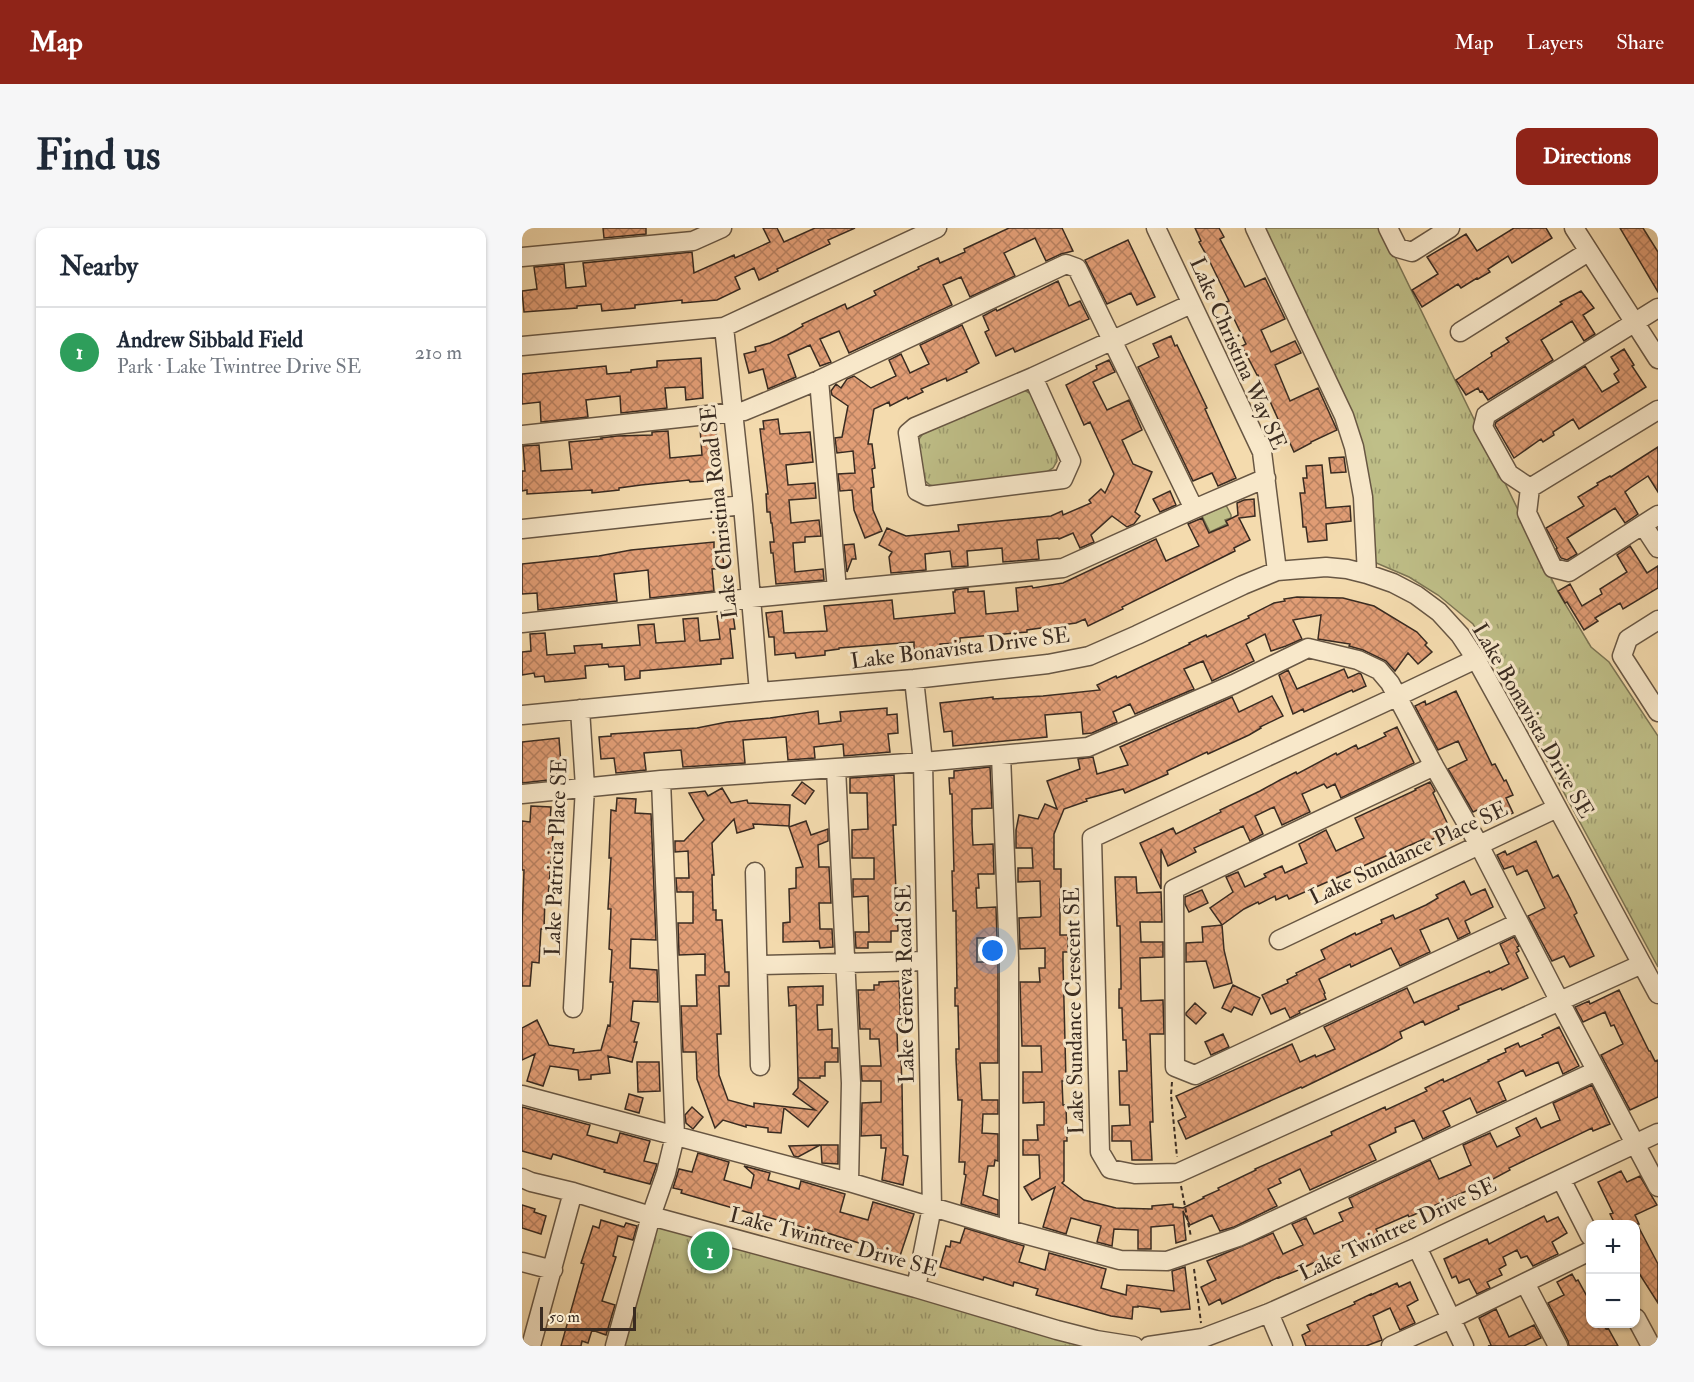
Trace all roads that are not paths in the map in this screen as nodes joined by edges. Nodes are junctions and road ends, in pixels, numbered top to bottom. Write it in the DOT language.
graph roads {
  1 [pos="722,228"];
  2 [pos="938,228"];
  3 [pos="1156,228"];
  4 [pos="1255,228"];
  5 [pos="1388,228"];
  6 [pos="1449,228"];
  7 [pos="1574,228"];
  8 [pos="1588,252"];
  9 [pos="522,257"];
  10 [pos="1191,304"];
  11 [pos="1658,308"];
  12 [pos="1635,323"];
  13 [pos="724,327"];
  14 [pos="1460,332"];
  15 [pos="1112,341"];
  16 [pos="522,346"];
  17 [pos="1658,358"];
  18 [pos="1033,377"];
  19 [pos="819,380"];
  20 [pos="1658,410"];
  21 [pos="732,412"];
  22 [pos="522,435"];
  23 [pos="1266,478"];
  24 [pos="1530,488"];
  25 [pos="743,505"];
  26 [pos="1194,509"];
  27 [pos="1651,520"];
  28 [pos="522,529"];
  29 [pos="1658,548"];
  30 [pos="1276,571"];
  31 [pos="1367,574"];
  32 [pos="837,590"];
  33 [pos="751,598"];
  34 [pos="1658,620"];
  35 [pos="522,623"];
  36 [pos="1476,659"];
  37 [pos="914,679"];
  38 [pos="759,692"];
  39 [pos="1396,698"];
  40 [pos="580,709"];
  41 [pos="1658,712"];
  42 [pos="522,715"];
  43 [pos="1001,755"];
  44 [pos="923,762"];
  45 [pos="1434,766"];
  46 [pos="836,768"];
  47 [pos="661,780"];
  48 [pos="585,788"];
  49 [pos="522,794"];
  50 [pos="1557,808"];
  51 [pos="1479,845"];
  52 [pos="755,872"];
  53 [pos="1518,923"];
  54 [pos="1279,940"];
  55 [pos="927,961"];
  56 [pos="846,963"];
  57 [pos="1642,964"];
  58 [pos="759,965"];
  59 [pos="1658,994"];
  60 [pos="1560,1002"];
  61 [pos="573,1008"];
  62 [pos="760,1066"];
  63 [pos="1596,1071"];
  64 [pos="522,1095"];
  65 [pos="1658,1133"];
  66 [pos="675,1136"];
  67 [pos="1635,1144"];
  68 [pos="522,1178"];
  69 [pos="1560,1179"];
  70 [pos="849,1182"];
  71 [pos="1658,1187"];
  72 [pos="573,1192"];
  73 [pos="932,1207"];
  74 [pos="651,1216"];
  75 [pos="1586,1228"];
  76 [pos="1009,1230"];
  77 [pos="1417,1247"];
  78 [pos="1586,1253"];
  79 [pos="522,1262"];
  80 [pos="553,1270"];
  81 [pos="1525,1283"];
  82 [pos="916,1288"];
  83 [pos="1269,1313"];
  84 [pos="1451,1319"];
  85 [pos="1640,1327"];
  86 [pos="531,1346"];
  87 [pos="615,1346"];
  88 [pos="1134,1346"];
  89 [pos="1149,1346"];
  90 [pos="1283,1346"];
  91 [pos="1391,1346"];
  92 [pos="1464,1346"];
  93 [pos="1558,1346"];
  94 [pos="1651,1346"];
  1 -- 9 [label="street"];
  2 -- 13 [label="street"];
  3 -- 10 [label="street, Lake Christina Way SE"];
  4 -- 31 [label="street"];
  5 -- 6 [label="street"];
  7 -- 8 [label="street"];
  8 -- 12 [label="street"];
  8 -- 14 [label="street"];
  10 -- 15 [label="street"];
  10 -- 23 [label="street, Lake Christina Way SE"];
  11 -- 12 [label="street"];
  12 -- 17 [label="street"];
  12 -- 24 [label="street"];
  13 -- 16 [label="street"];
  13 -- 21 [label="street, Lake Christina Road SE"];
  15 -- 18 [label="street"];
  15 -- 19 [label="street"];
  15 -- 26 [label="street"];
  18 -- 18 [label="street"];
  19 -- 21 [label="street"];
  19 -- 32 [label="street"];
  20 -- 24 [label="street"];
  21 -- 22 [label="street"];
  21 -- 25 [label="street, Lake Christina Road SE"];
  23 -- 26 [label="street"];
  23 -- 30 [label="street, Lake Christina Way SE"];
  24 -- 27 [label="street"];
  25 -- 28 [label="street"];
  25 -- 33 [label="street, Lake Christina Road SE"];
  26 -- 32 [label="street"];
  27 -- 29 [label="street"];
  30 -- 31 [label="street, Lake Bonavista Drive SE"];
  30 -- 37 [label="street, Lake Bonavista Drive SE"];
  31 -- 36 [label="street, Lake Bonavista Drive SE"];
  32 -- 33 [label="street"];
  33 -- 35 [label="street"];
  33 -- 38 [label="street, Lake Christina Road SE"];
  34 -- 41 [label="street"];
  36 -- 39 [label="street, Lake Sundance Crescent SE"];
  36 -- 50 [label="street, Lake Bonavista Drive SE"];
  37 -- 38 [label="street, Lake Bonavista Drive SE"];
  37 -- 44 [label="street, Lake Geneva Road SE"];
  38 -- 40 [label="street, Lake Bonavista Drive SE"];
  39 -- 43 [label="street"];
  39 -- 45 [label="street"];
  39 -- 60 [label="street, Lake Sundance Crescent SE"];
  40 -- 42 [label="street, Lake Bonavista Drive SE"];
  40 -- 48 [label="street, Lake Patricia Place SE"];
  43 -- 44 [label="street"];
  43 -- 76 [label="street"];
  44 -- 46 [label="street"];
  44 -- 55 [label="street, Lake Geneva Road SE"];
  45 -- 51 [label="street"];
  45 -- 53 [label="street"];
  46 -- 47 [label="street"];
  46 -- 56 [label="street"];
  47 -- 48 [label="street"];
  47 -- 66 [label="street"];
  48 -- 49 [label="street"];
  48 -- 61 [label="street, Lake Patricia Place SE"];
  50 -- 51 [label="street, Lake Sundance Place SE"];
  50 -- 57 [label="street, Lake Bonavista Drive SE"];
  51 -- 53 [label="street"];
  51 -- 54 [label="street, Lake Sundance Place SE"];
  52 -- 58 [label="street"];
  53 -- 60 [label="street"];
  55 -- 56 [label="street"];
  55 -- 73 [label="street, Lake Geneva Road SE"];
  56 -- 58 [label="street"];
  56 -- 70 [label="street"];
  57 -- 59 [label="street, Lake Bonavista Drive SE"];
  57 -- 60 [label="street, Lake Sundance Crescent SE"];
  58 -- 62 [label="street"];
  60 -- 63 [label="street"];
  63 -- 67 [label="street"];
  63 -- 76 [label="street"];
  64 -- 66 [label="street"];
  65 -- 67 [label="street, Lake Twintree Drive SE"];
  66 -- 70 [label="street"];
  66 -- 74 [label="street"];
  67 -- 69 [label="street, Lake Twintree Drive SE"];
  67 -- 71 [label="street"];
  68 -- 72 [label="street, Lake Twintree Drive SE"];
  69 -- 75 [label="street"];
  69 -- 77 [label="street, Lake Twintree Drive SE"];
  70 -- 73 [label="street"];
  72 -- 74 [label="street, Lake Twintree Drive SE"];
  72 -- 80 [label="street"];
  73 -- 76 [label="street"];
  73 -- 82 [label="street, Lake Geneva Road SE"];
  74 -- 82 [label="street, Lake Twintree Drive SE"];
  74 -- 87 [label="street"];
  77 -- 83 [label="street, Lake Twintree Drive SE"];
  77 -- 84 [label="street"];
  78 -- 81 [label="street"];
  79 -- 80 [label="street"];
  80 -- 86 [label="street"];
  81 -- 84 [label="street"];
  81 -- 93 [label="street"];
  82 -- 88 [label="street, Lake Twintree Drive SE"];
  83 -- 89 [label="street, Lake Twintree Drive SE"];
  83 -- 90 [label="street"];
  84 -- 91 [label="street"];
  84 -- 92 [label="street"];
  85 -- 94 [label="street"];
}
